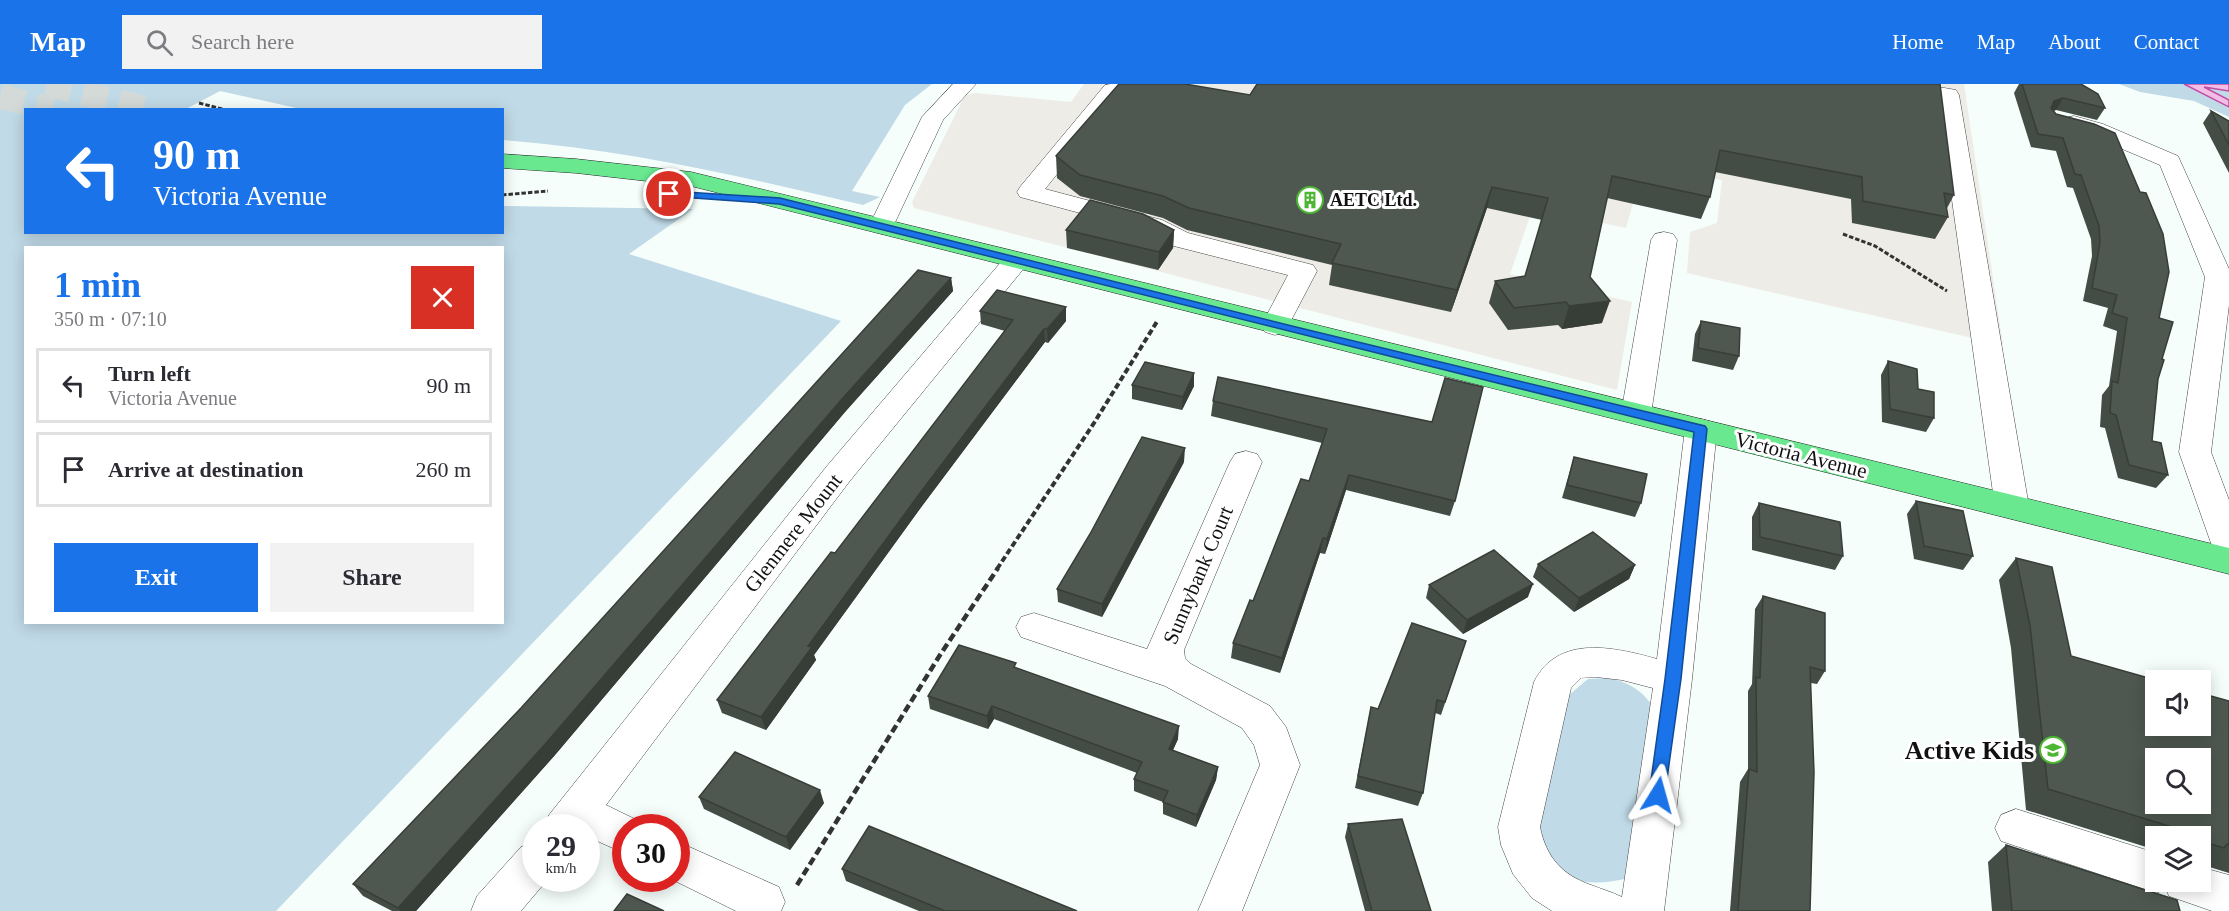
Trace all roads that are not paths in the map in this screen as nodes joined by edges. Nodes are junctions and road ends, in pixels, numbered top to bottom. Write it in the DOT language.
graph roads {
  1 [pos="965,84"];
  2 [pos="1880,84"];
  3 [pos="1174,86"];
  4 [pos="2057,119"];
  5 [pos="504,161"];
  6 [pos="504,184"];
  7 [pos="780,201"];
  8 [pos="882,226"];
  9 [pos="1664,240"];
  10 [pos="1016,261"];
  11 [pos="1275,326"];
  12 [pos="1636,414"];
  13 [pos="1701,429"];
  14 [pos="1246,462"];
  15 [pos="2012,507"];
  16 [pos="2229,546"];
  17 [pos="2229,561"];
  18 [pos="1034,627"];
  19 [pos="1178,675"];
  20 [pos="1673,679"];
  21 [pos="576,814"];
  22 [pos="2016,828"];
  23 [pos="690,865"];
  24 [pos="2145,869"];
  25 [pos="522,877"];
  26 [pos="2211,890"];
  27 [pos="778,896"];
  28 [pos="2229,896"];
  29 [pos="493,911"];
  30 [pos="1220,911"];
  31 [pos="1606,911"];
  32 [pos="1642,911"];
  1 -- 8 [label="street"];
  2 -- 15 [label="street"];
  3 -- 11 [label="street"];
  4 -- 16 [label="street"];
  5 -- 7 [label="highway, Victoria Avenue"];
  6 -- 7 [label="highway, Victoria Avenue"];
  7 -- 8 [label="highway, Victoria Avenue"];
  8 -- 10 [label="highway, Victoria Avenue"];
  9 -- 12 [label="street"];
  10 -- 11 [label="highway, Victoria Avenue"];
  10 -- 21 [label="street, Glenmere Mount"];
  11 -- 12 [label="highway, Victoria Avenue"];
  12 -- 13 [label="highway, Victoria Avenue"];
  13 -- 15 [label="highway, Victoria Avenue"];
  13 -- 20 [label="street"];
  14 -- 19 [label="street, Sunnybank Court"];
  15 -- 17 [label="highway, Victoria Avenue"];
  18 -- 19 [label="street"];
  19 -- 30 [label="street, Sunnybank Court"];
  20 -- 31 [label="street"];
  20 -- 32 [label="street"];
  22 -- 24 [label="street"];
  23 -- 27 [label="street"];
  25 -- 29 [label="street"];
  26 -- 28 [label="street"];
}
